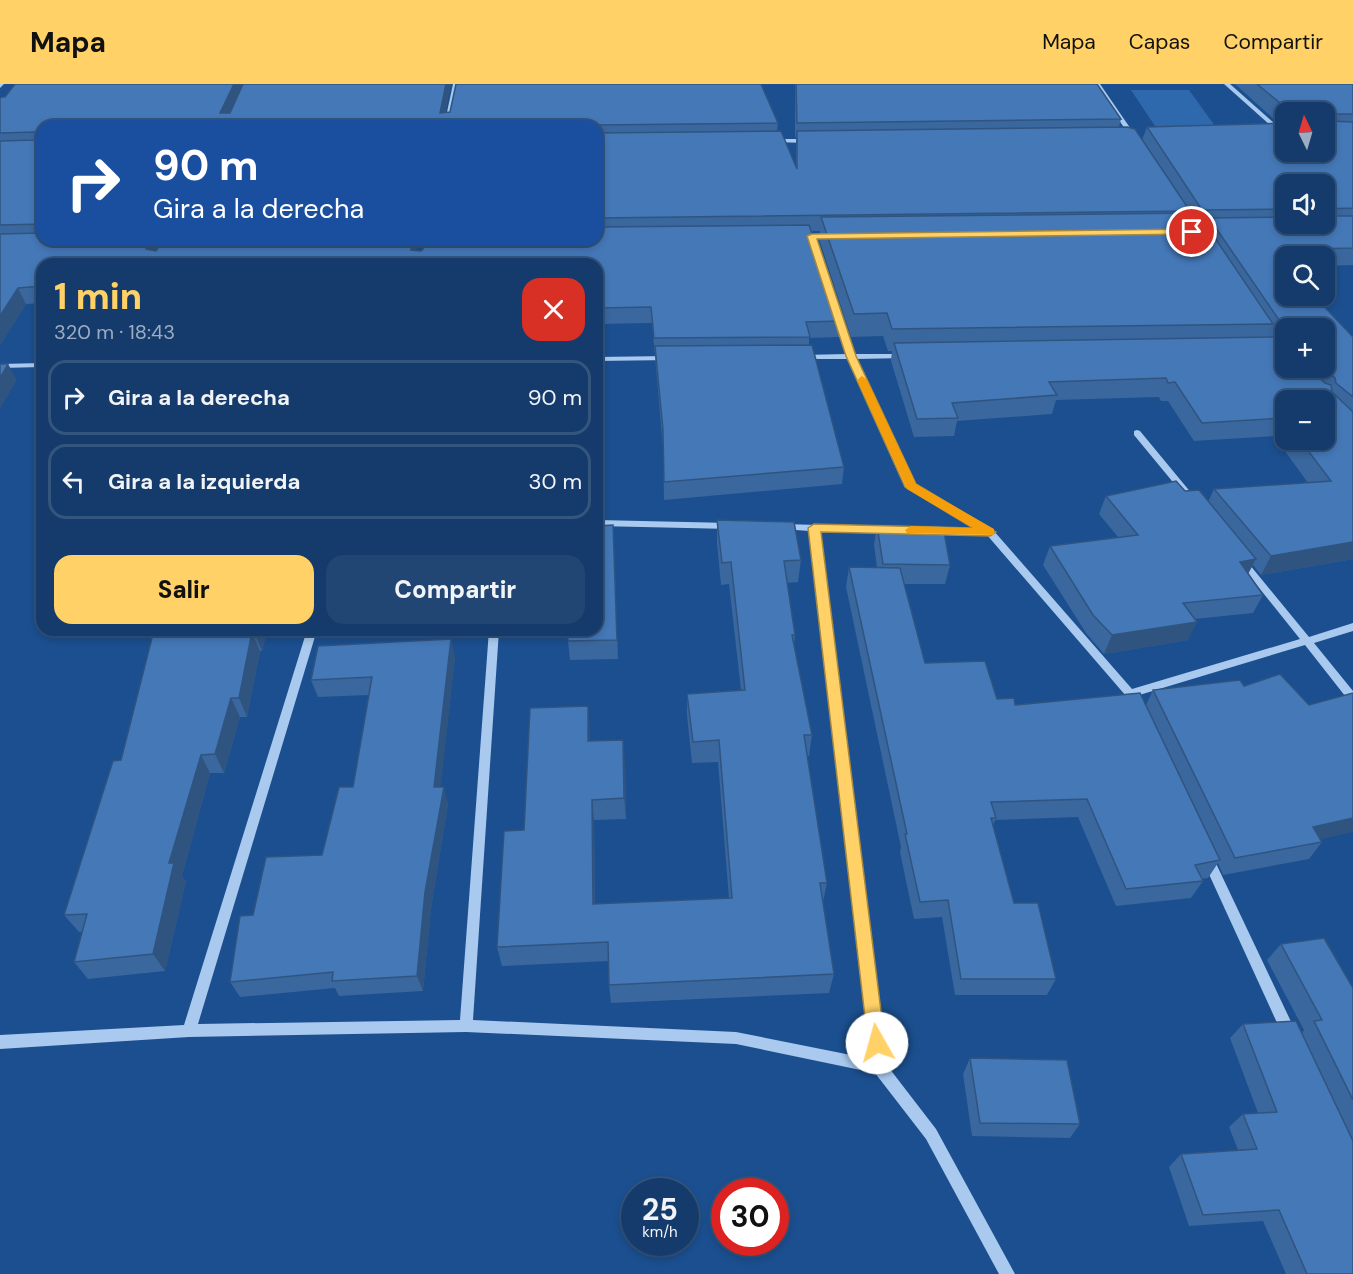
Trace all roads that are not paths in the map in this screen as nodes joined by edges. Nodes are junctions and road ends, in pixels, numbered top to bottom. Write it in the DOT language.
graph roads {
  1 [pos="456,84"];
  2 [pos="1097,84"];
  3 [pos="1227,84"];
  4 [pos="448,120"];
  5 [pos="1275,126"];
  6 [pos="1134,136"];
  7 [pos="1145,136"];
  8 [pos="1122,137"];
  9 [pos="819,141"];
  10 [pos="761,142"];
  11 [pos="1139,146"];
  12 [pos="812,236"];
  13 [pos="848,236"];
  14 [pos="788,237"];
  15 [pos="816,247"];
  16 [pos="833,302"];
  17 [pos="851,356"];
  18 [pos="920,356"];
  19 [pos="793,357"];
  20 [pos="678,358"];
  21 [pos="603,359"];
  22 [pos="36,365"];
  23 [pos="0,366"];
  24 [pos="1137,433"];
  25 [pos="1204,514"];
  26 [pos="603,523"];
  27 [pos="746,526"];
  28 [pos="768,527"];
  29 [pos="814,528"];
  30 [pos="896,530"];
  31 [pos="919,530"];
  32 [pos="990,532"];
  33 [pos="1234,550"];
  34 [pos="1353,627"];
  35 [pos="310,636"];
  36 [pos="494,636"];
  37 [pos="1308,640"];
  38 [pos="1130,694"];
  39 [pos="1353,698"];
  40 [pos="1140,715"];
  41 [pos="1201,845"];
  42 [pos="466,1026"];
  43 [pos="189,1031"];
  44 [pos="1292,1039"];
  45 [pos="0,1042"];
  46 [pos="879,1067"];
  47 [pos="1007,1274"];
  1 -- 4 [label="street"];
  2 -- 6 [label="street"];
  3 -- 5 [label="street"];
  6 -- 7 [label="street"];
  6 -- 8 [label="street"];
  6 -- 11 [label="street"];
  9 -- 10 [label="street"];
  12 -- 13 [label="street"];
  12 -- 14 [label="street"];
  12 -- 15 [label="street"];
  16 -- 17 [label="street"];
  17 -- 18 [label="street"];
  17 -- 19 [label="street"];
  17 -- 32 [label="street"];
  20 -- 21 [label="street"];
  22 -- 23 [label="street"];
  24 -- 25 [label="street"];
  26 -- 27 [label="street"];
  28 -- 29 [label="street"];
  29 -- 30 [label="street"];
  29 -- 46 [label="street"];
  31 -- 32 [label="street"];
  32 -- 38 [label="street"];
  33 -- 37 [label="street"];
  34 -- 37 [label="street"];
  35 -- 43 [label="street"];
  36 -- 42 [label="street"];
  37 -- 38 [label="street"];
  37 -- 39 [label="street"];
  38 -- 40 [label="street"];
  41 -- 44 [label="street"];
  42 -- 43 [label="street"];
  42 -- 46 [label="street"];
  43 -- 45 [label="street"];
  46 -- 47 [label="street"];
}
